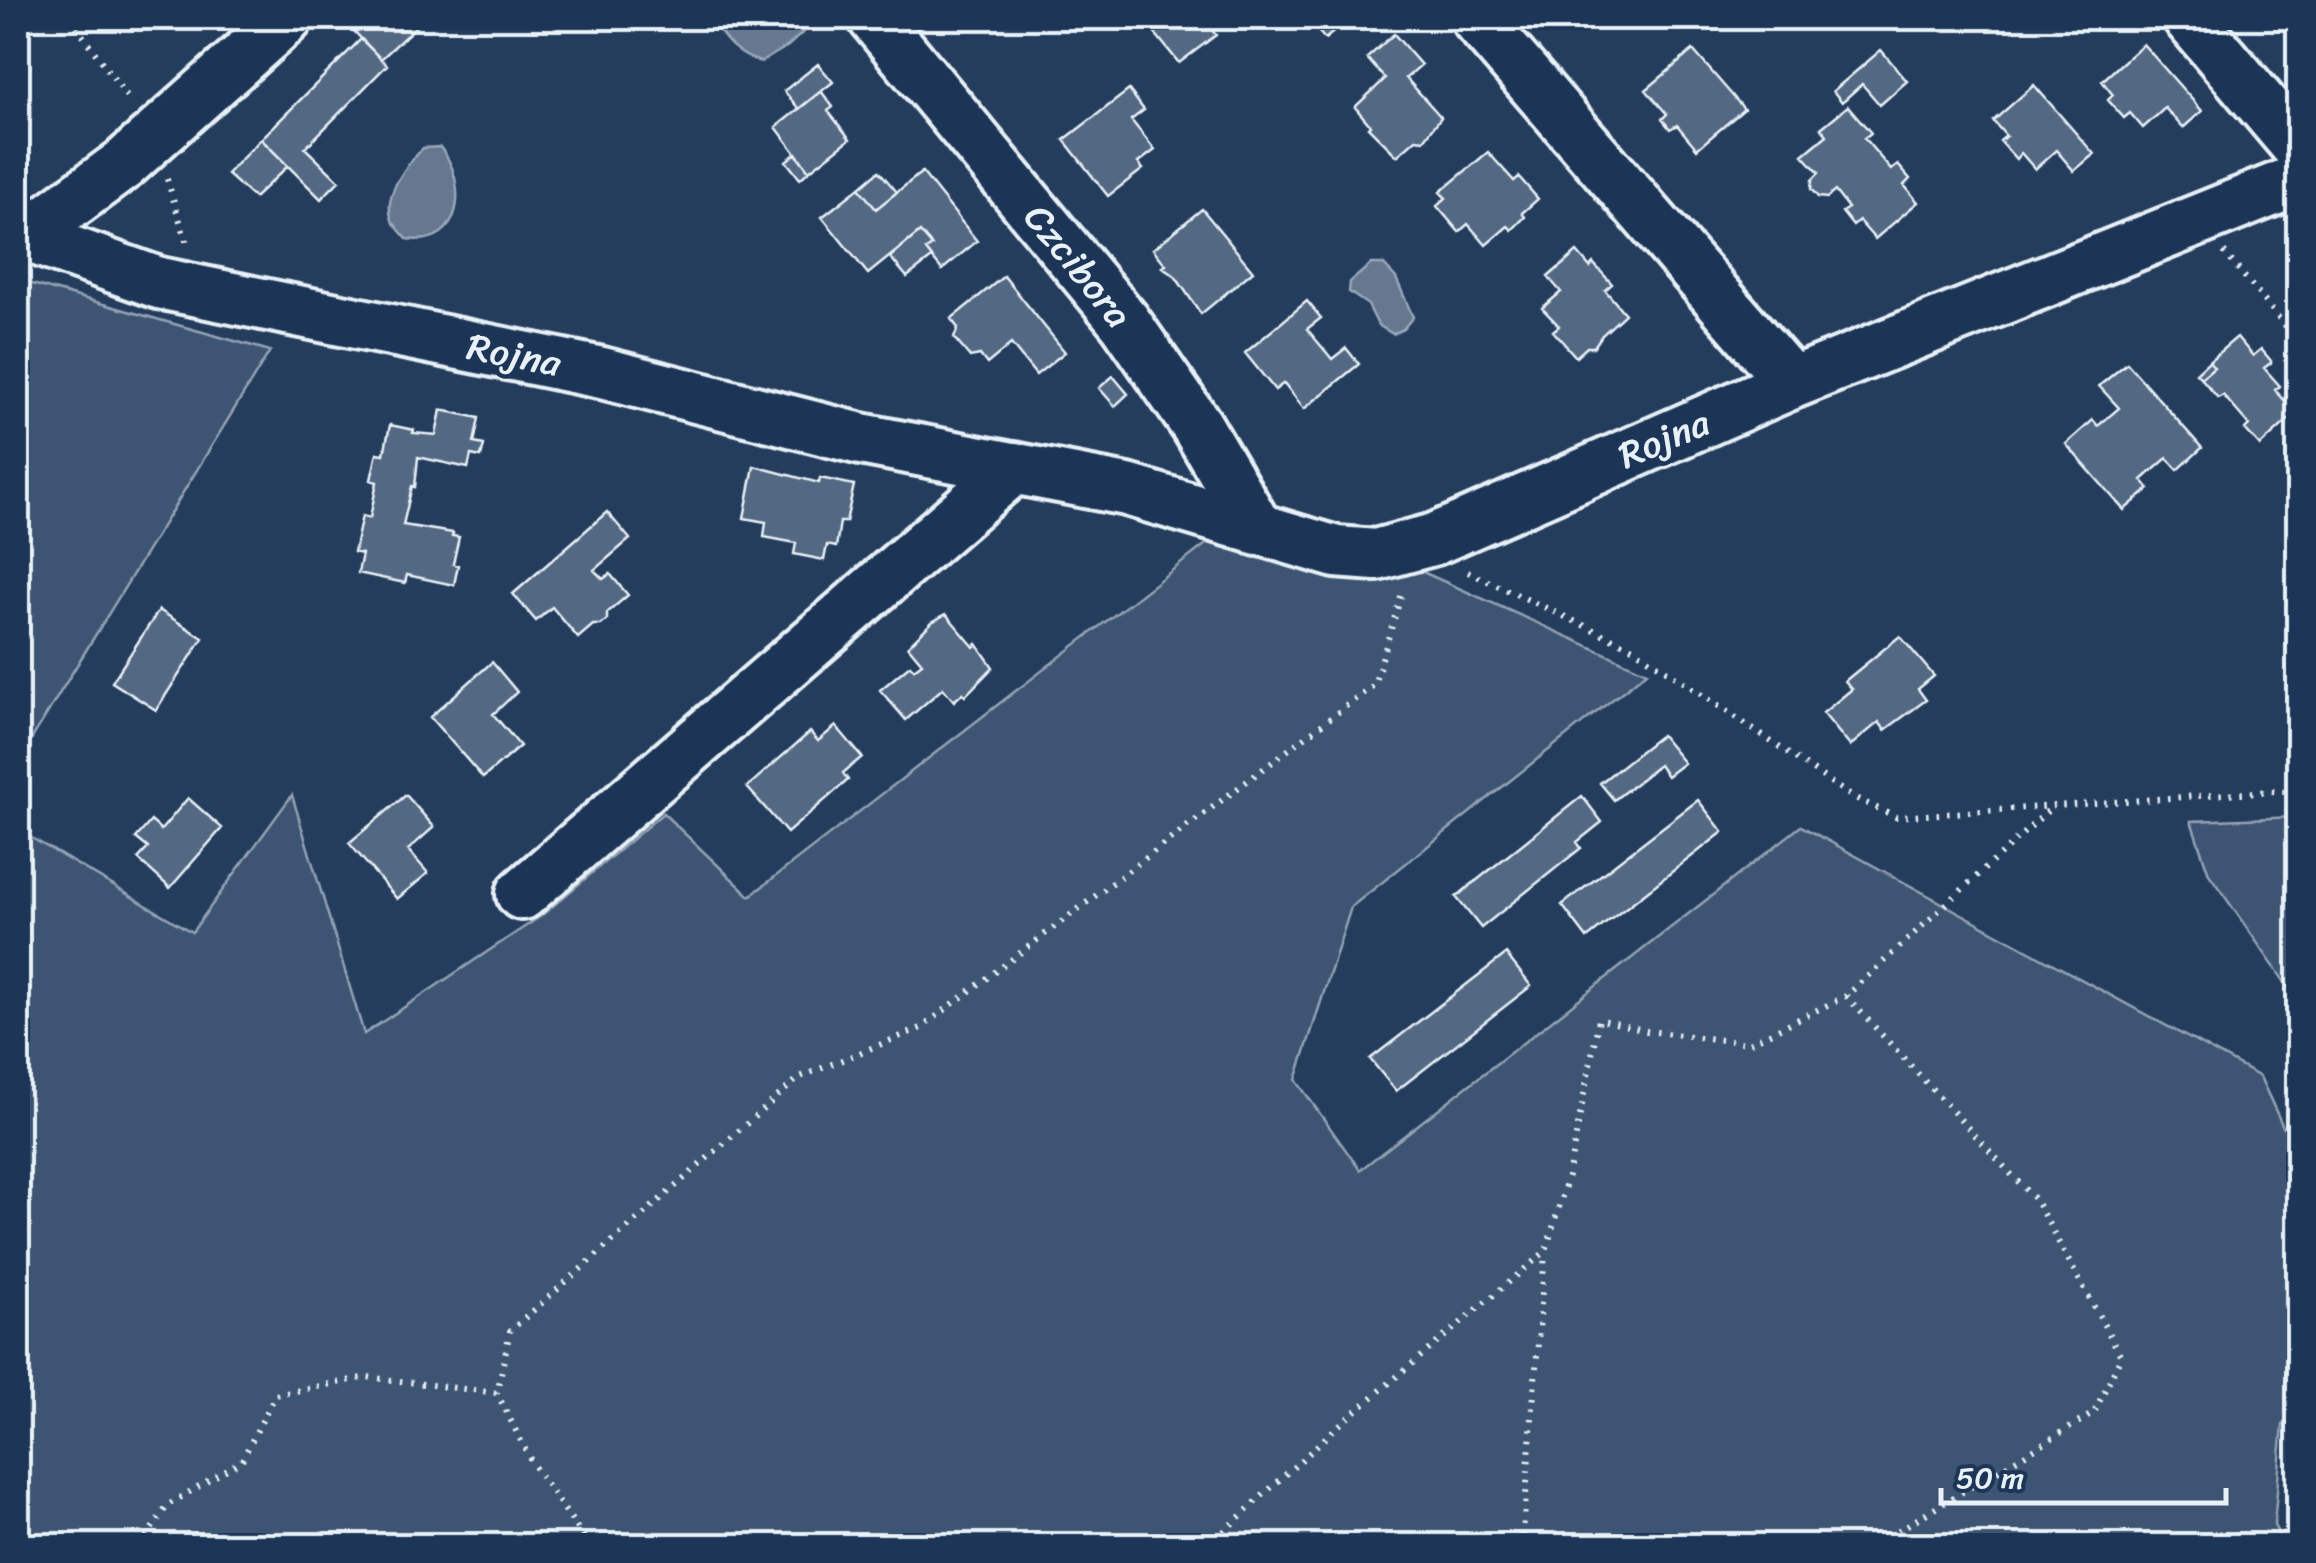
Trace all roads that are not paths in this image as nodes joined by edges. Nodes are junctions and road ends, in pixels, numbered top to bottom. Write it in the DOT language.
graph roads {
  1 [pos="287,18"];
  2 [pos="874,18"];
  3 [pos="1476,18"];
  4 [pos="2189,18"];
  5 [pos="2298,147"];
  6 [pos="2298,180"];
  7 [pos="22,234"];
  8 [pos="1792,384"];
  9 [pos="1014,468"];
  10 [pos="1258,530"];
  11 [pos="522,894"];
  1 -- 7 [label="street"];
  2 -- 10 [label="street, Czcibora"];
  3 -- 8 [label="street"];
  4 -- 5 [label="street"];
  6 -- 8 [label="street, Rojna"];
  7 -- 9 [label="street, Rojna"];
  8 -- 10 [label="street, Rojna"];
  9 -- 10 [label="street, Rojna"];
  9 -- 11 [label="street"];
}
